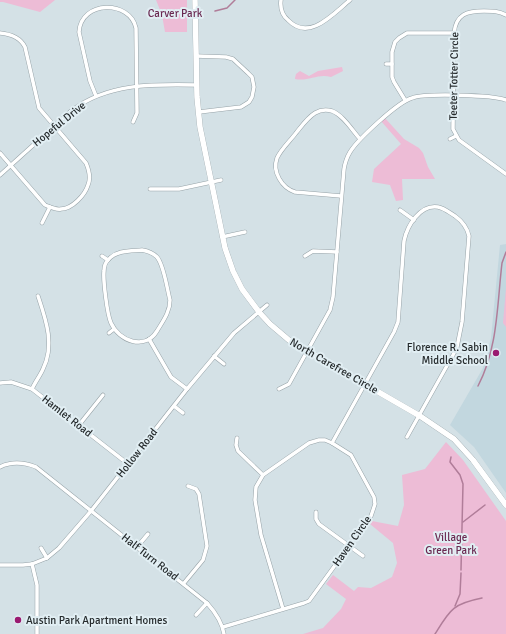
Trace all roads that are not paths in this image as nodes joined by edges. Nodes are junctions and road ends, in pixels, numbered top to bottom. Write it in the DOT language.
graph roads {
  1 [pos="195,0"];
  2 [pos="282,0"];
  3 [pos="350,0"];
  4 [pos="89,7"];
  5 [pos="128,9"];
  6 [pos="506,15"];
  7 [pos="0,33"];
  8 [pos="454,33"];
  9 [pos="196,56"];
  10 [pos="386,64"];
  11 [pos="392,64"];
  12 [pos="197,85"];
  13 [pos="136,86"];
  14 [pos="506,94"];
  15 [pos="96,96"];
  16 [pos="453,96"];
  17 [pos="406,100"];
  18 [pos="505,100"];
  19 [pos="199,112"];
  20 [pos="133,122"];
  21 [pos="54,126"];
  22 [pos="456,136"];
  23 [pos="360,139"];
  24 [pos="450,139"];
  25 [pos="0,153"];
  26 [pos="11,165"];
  27 [pos="506,174"];
  28 [pos="0,175"];
  29 [pos="221,180"];
  30 [pos="211,182"];
  31 [pos="150,189"];
  32 [pos="341,196"];
  33 [pos="50,207"];
  34 [pos="400,210"];
  35 [pos="414,220"];
  36 [pos="42,223"];
  37 [pos="245,232"];
  38 [pos="222,237"];
  39 [pos="337,252"];
  40 [pos="102,256"];
  41 [pos="305,256"];
  42 [pos="108,260"];
  43 [pos="38,296"];
  44 [pos="267,305"];
  45 [pos="258,312"];
  46 [pos="114,328"];
  47 [pos="109,333"];
  48 [pos="149,339"];
  49 [pos="307,352"];
  50 [pos="214,356"];
  51 [pos="224,364"];
  52 [pos="0,382"];
  53 [pos="364,385"];
  54 [pos="32,388"];
  55 [pos="187,389"];
  56 [pos="279,389"];
  57 [pos="102,394"];
  58 [pos="174,406"];
  59 [pos="183,413"];
  60 [pos="420,416"];
  61 [pos="79,425"];
  62 [pos="237,438"];
  63 [pos="408,438"];
  64 [pos="332,443"];
  65 [pos="128,464"];
  66 [pos="0,466"];
  67 [pos="263,475"];
  68 [pos="188,486"];
  69 [pos="506,505"];
  70 [pos="91,511"];
  71 [pos="316,512"];
  72 [pos="148,534"];
  73 [pos="349,546"];
  74 [pos="137,547"];
  75 [pos="42,548"];
  76 [pos="363,556"];
  77 [pos="47,558"];
  78 [pos="32,564"];
  79 [pos="0,565"];
  80 [pos="184,583"];
  81 [pos="207,603"];
  82 [pos="283,609"];
  83 [pos="196,615"];
  84 [pos="223,627"];
  85 [pos="37,634"];
  86 [pos="224,634"];
  1 -- 9 [label="main road, North Carefree Circle"];
  2 -- 3 [label="street"];
  4 -- 15 [label="street"];
  5 -- 13 [label="street"];
  6 -- 8 [label="street, Teeter Totter Circle"];
  7 -- 21 [label="street"];
  8 -- 11 [label="street"];
  8 -- 16 [label="street, Teeter Totter Circle"];
  9 -- 12 [label="main road, North Carefree Circle"];
  9 -- 19 [label="street"];
  10 -- 11 [label="street"];
  11 -- 17 [label="street"];
  12 -- 13 [label="street, Hopeful Drive"];
  12 -- 19 [label="main road, North Carefree Circle"];
  13 -- 15 [label="street, Hopeful Drive"];
  13 -- 20 [label="street"];
  14 -- 18 [label="street"];
  15 -- 21 [label="street, Hopeful Drive"];
  16 -- 17 [label="street"];
  16 -- 18 [label="street"];
  16 -- 22 [label="street, Teeter Totter Circle"];
  17 -- 23 [label="street"];
  19 -- 30 [label="main road, North Carefree Circle"];
  21 -- 26 [label="street, Hopeful Drive"];
  21 -- 33 [label="street"];
  22 -- 24 [label="street, Teeter Totter Circle"];
  22 -- 27 [label="street, Teeter Totter Circle"];
  23 -- 32 [label="street"];
  23 -- 32 [label="street"];
  25 -- 26 [label="street"];
  26 -- 28 [label="street, Hopeful Drive"];
  26 -- 33 [label="street"];
  29 -- 30 [label="street"];
  30 -- 31 [label="street"];
  30 -- 38 [label="main road, North Carefree Circle"];
  32 -- 39 [label="street"];
  33 -- 36 [label="street"];
  34 -- 35 [label="street"];
  35 -- 53 [label="street"];
  35 -- 60 [label="street"];
  37 -- 38 [label="street"];
  38 -- 45 [label="main road, North Carefree Circle"];
  39 -- 41 [label="street"];
  39 -- 49 [label="street"];
  40 -- 42 [label="street"];
  42 -- 46 [label="street"];
  42 -- 48 [label="street"];
  43 -- 54 [label="street"];
  44 -- 45 [label="street, Hollow Road"];
  45 -- 49 [label="main road, North Carefree Circle"];
  45 -- 50 [label="street, Hollow Road"];
  46 -- 47 [label="street"];
  46 -- 48 [label="street"];
  48 -- 55 [label="street"];
  49 -- 53 [label="main road, North Carefree Circle"];
  49 -- 56 [label="street"];
  50 -- 51 [label="street"];
  50 -- 55 [label="street, Hollow Road"];
  52 -- 54 [label="street, Hamlet Road"];
  53 -- 60 [label="main road, North Carefree Circle"];
  53 -- 64 [label="street"];
  54 -- 61 [label="street, Hamlet Road"];
  55 -- 58 [label="street, Hollow Road"];
  57 -- 61 [label="street"];
  58 -- 59 [label="street"];
  58 -- 65 [label="street, Hollow Road"];
  60 -- 63 [label="street"];
  60 -- 69 [label="main road, North Carefree Circle"];
  61 -- 65 [label="street, Hamlet Road"];
  62 -- 67 [label="street"];
  64 -- 67 [label="street"];
  64 -- 73 [label="street, Haven Circle"];
  65 -- 70 [label="street, Hollow Road"];
  66 -- 70 [label="street, Half Turn Road"];
  67 -- 82 [label="street"];
  68 -- 80 [label="street"];
  70 -- 74 [label="street, Half Turn Road"];
  70 -- 77 [label="street, Hollow Road"];
  71 -- 73 [label="street"];
  72 -- 74 [label="street"];
  73 -- 76 [label="street"];
  73 -- 82 [label="street, Haven Circle"];
  74 -- 80 [label="street, Half Turn Road"];
  75 -- 77 [label="street"];
  77 -- 78 [label="street, Hollow Road"];
  78 -- 79 [label="street, Hollow Road"];
  78 -- 85 [label="street"];
  80 -- 81 [label="street, Half Turn Road"];
  81 -- 83 [label="street"];
  81 -- 84 [label="street, Half Turn Road"];
  82 -- 84 [label="street, Haven Circle"];
  84 -- 86 [label="street, Half Turn Road"];
}
